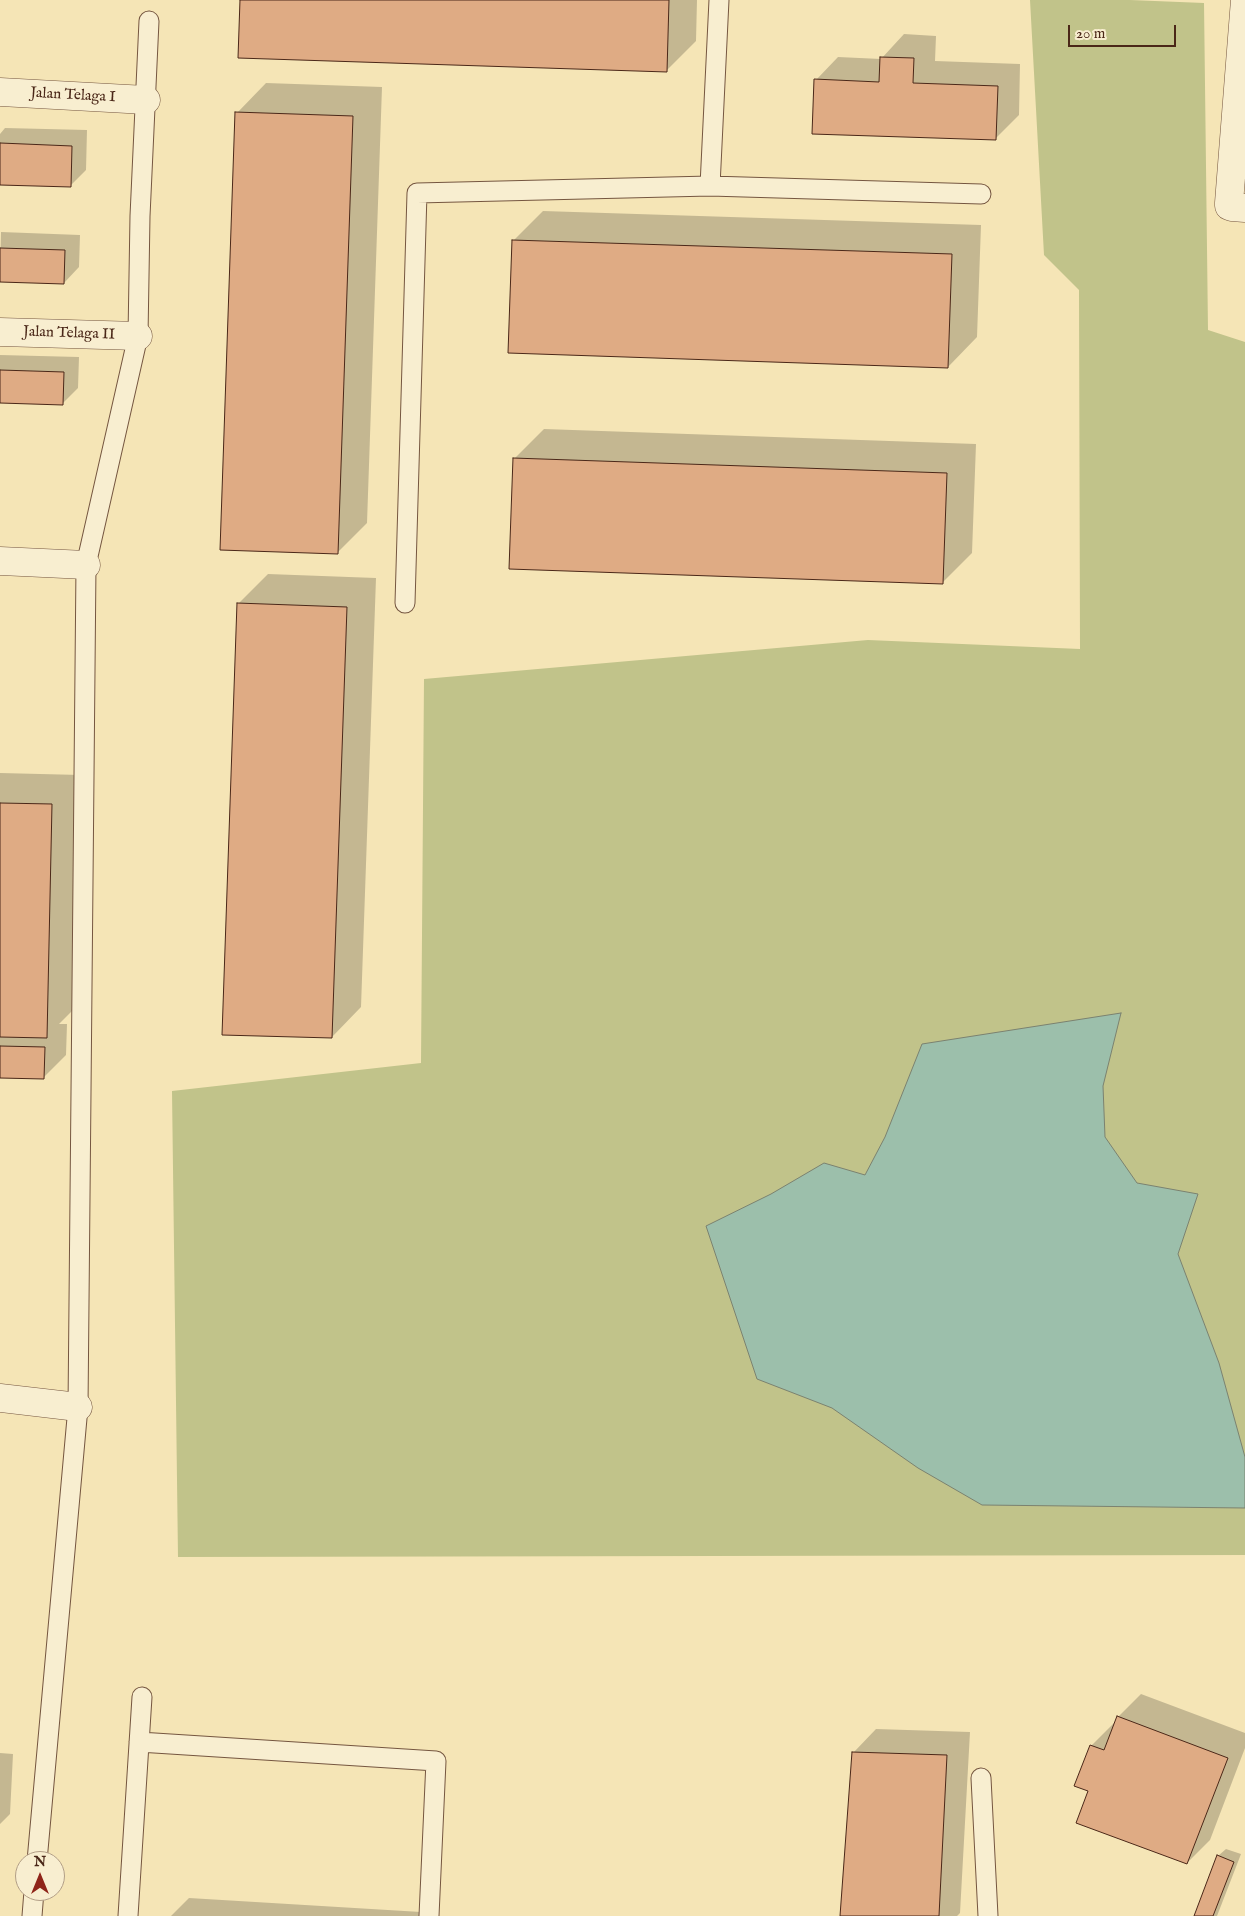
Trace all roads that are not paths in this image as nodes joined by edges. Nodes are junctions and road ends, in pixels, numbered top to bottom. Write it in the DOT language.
graph roads {
  1 [pos="719,0"];
  2 [pos="1245,0"];
  3 [pos="149,21"];
  4 [pos="0,92"];
  5 [pos="146,100"];
  6 [pos="710,186"];
  7 [pos="981,194"];
  8 [pos="1238,208"];
  9 [pos="0,332"];
  10 [pos="138,336"];
  11 [pos="0,561"];
  12 [pos="86,564"];
  13 [pos="405,603"];
  14 [pos="0,1398"];
  15 [pos="78,1407"];
  16 [pos="142,1697"];
  17 [pos="139,1742"];
  18 [pos="981,1778"];
  19 [pos="38,1851"];
  20 [pos="33,1901"];
  21 [pos="32,1916"];
  22 [pos="128,1916"];
  23 [pos="429,1916"];
  24 [pos="988,1916"];
  1 -- 6 [label="lane"];
  2 -- 8 [label="street"];
  3 -- 5 [label="lane"];
  4 -- 5 [label="street, Jalan Telaga I"];
  5 -- 10 [label="lane"];
  6 -- 7 [label="lane"];
  6 -- 13 [label="lane"];
  9 -- 10 [label="street, Jalan Telaga II"];
  10 -- 12 [label="lane"];
  11 -- 12 [label="street"];
  12 -- 15 [label="lane"];
  14 -- 15 [label="street"];
  15 -- 19 [label="lane"];
  16 -- 17 [label="lane"];
  17 -- 22 [label="lane"];
  17 -- 23 [label="lane"];
  18 -- 24 [label="lane"];
  20 -- 21 [label="lane"];
}
